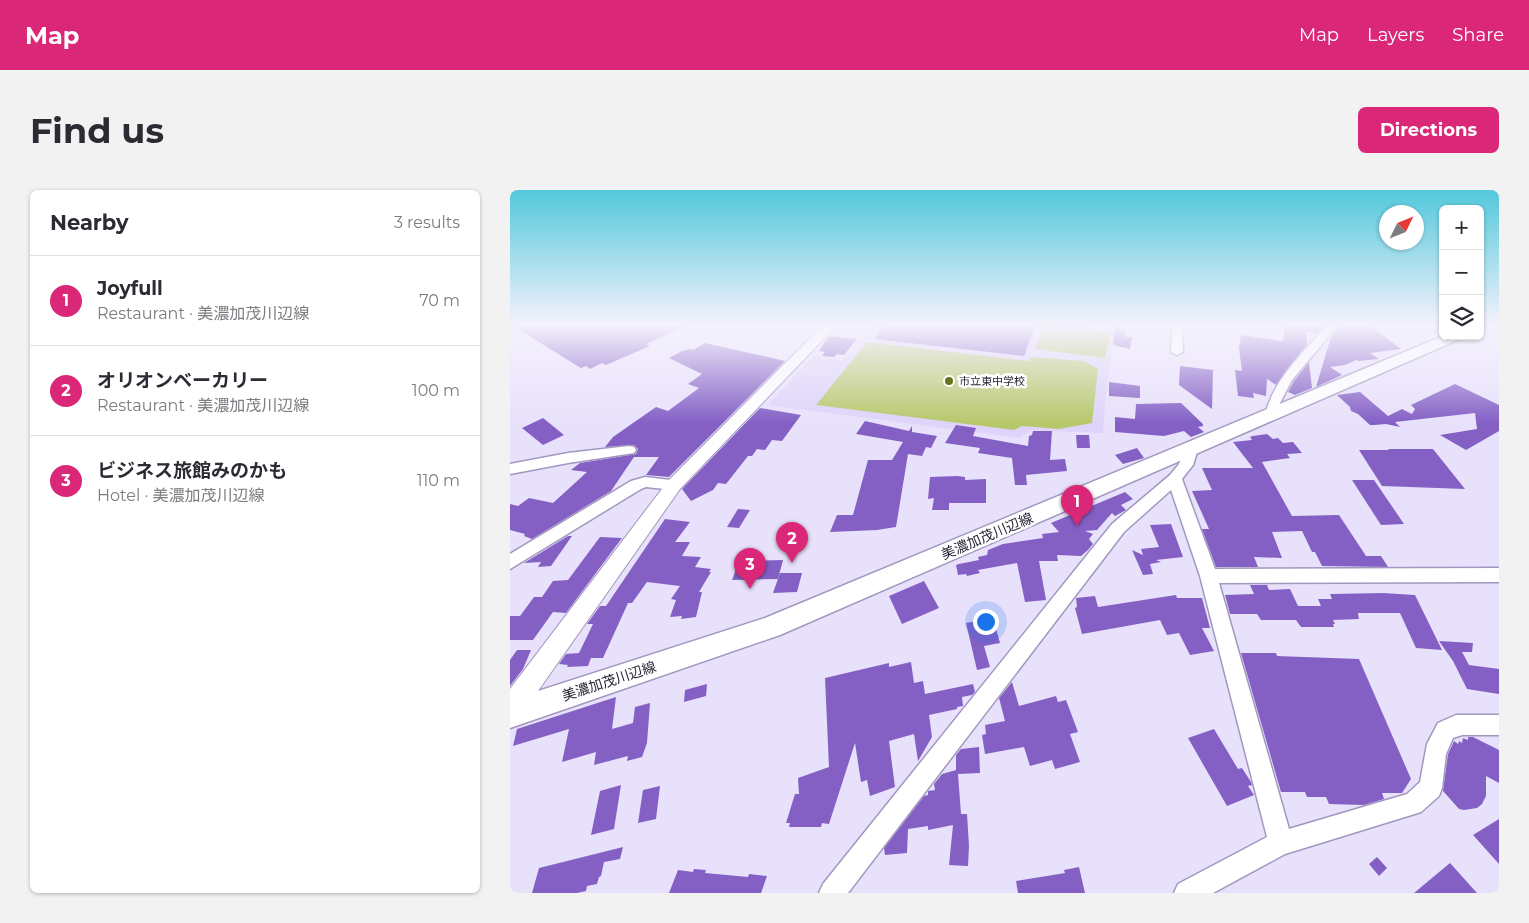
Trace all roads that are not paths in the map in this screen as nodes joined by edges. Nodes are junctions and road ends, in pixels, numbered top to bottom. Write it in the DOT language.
graph roads {
  1 [pos="800,357"];
  2 [pos="1306,357"];
  3 [pos="1407,357"];
  4 [pos="1271,415"];
  5 [pos="1191,449"];
  6 [pos="629,450"];
  7 [pos="510,469"];
  8 [pos="1175,479"];
  9 [pos="674,485"];
  10 [pos="510,562"];
  11 [pos="1499,574"];
  12 [pos="1209,576"];
  13 [pos="510,709"];
  14 [pos="510,714"];
  15 [pos="1499,726"];
  16 [pos="1281,843"];
  17 [pos="832,893"];
  18 [pos="1187,893"];
  1 -- 9 [label="street"];
  2 -- 4 [label="street"];
  3 -- 4 [label="main road, 美濃加茂川辺線"];
  4 -- 5 [label="main road, 美濃加茂川辺線"];
  5 -- 8 [label="street"];
  5 -- 14 [label="main road, 美濃加茂川辺線"];
  6 -- 7 [label="street"];
  8 -- 12 [label="street"];
  8 -- 17 [label="street"];
  9 -- 10 [label="street"];
  9 -- 13 [label="street"];
  11 -- 12 [label="street"];
  12 -- 16 [label="street"];
  15 -- 16 [label="street"];
  16 -- 18 [label="street"];
}
